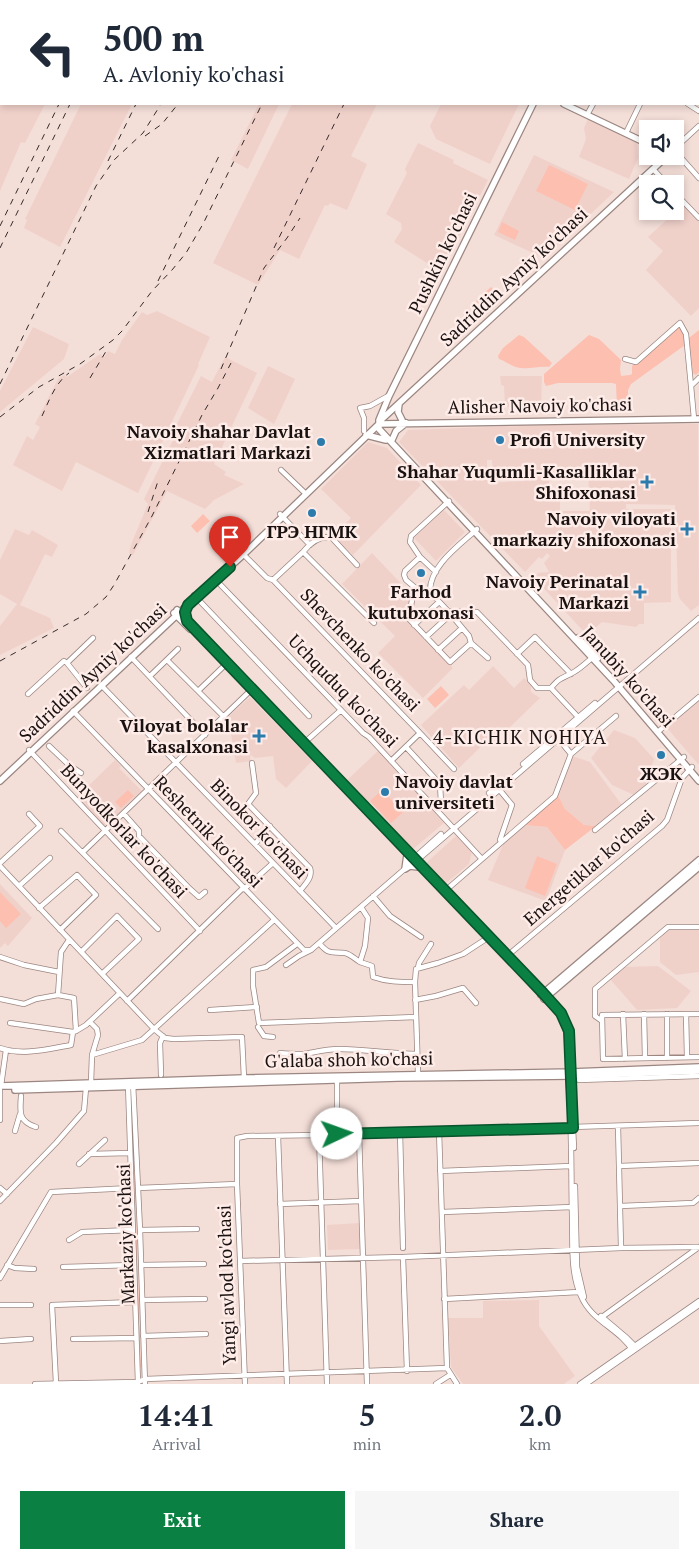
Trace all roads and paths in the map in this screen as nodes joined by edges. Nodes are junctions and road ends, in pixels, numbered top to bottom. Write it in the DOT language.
graph roads {
  1 [pos="571,105"];
  2 [pos="592,105"];
  3 [pos="640,105"];
  4 [pos="531,106"];
  5 [pos="588,113"];
  6 [pos="699,126"];
  7 [pos="626,132"];
  8 [pos="639,137"];
  9 [pos="639,139"];
  10 [pos="684,141"];
  11 [pos="684,160"];
  12 [pos="657,165"];
  13 [pos="653,169"];
  14 [pos="647,175"];
  15 [pos="659,175"];
  16 [pos="699,178"];
  17 [pos="639,182"];
  18 [pos="684,202"];
  19 [pos="699,218"];
  20 [pos="625,359"];
  21 [pos="699,378"];
  22 [pos="691,386"];
  23 [pos="389,396"];
  24 [pos="399,404"];
  25 [pos="697,417"];
  26 [pos="381,421"];
  27 [pos="404,421"];
  28 [pos="365,433"];
  29 [pos="391,441"];
  30 [pos="281,470"];
  31 [pos="304,492"];
  32 [pos="448,502"];
  33 [pos="281,515"];
  34 [pos="226,525"];
  35 [pos="476,530"];
  36 [pos="310,545"];
  37 [pos="248,548"];
  38 [pos="303,552"];
  39 [pos="243,553"];
  40 [pos="420,557"];
  41 [pos="357,565"];
  42 [pos="436,572"];
  43 [pos="215,579"];
  44 [pos="273,580"];
  45 [pos="414,586"];
  46 [pos="430,592"];
  47 [pos="195,596"];
  48 [pos="439,602"];
  49 [pos="188,605"];
  50 [pos="449,612"];
  51 [pos="176,613"];
  52 [pos="699,616"];
  53 [pos="185,622"];
  54 [pos="168,623"];
  55 [pos="374,624"];
  56 [pos="414,625"];
  57 [pos="462,628"];
  58 [pos="426,637"];
  59 [pos="93,638"];
  60 [pos="471,643"];
  61 [pos="178,649"];
  62 [pos="438,650"];
  63 [pos="517,654"];
  64 [pos="593,656"];
  65 [pos="131,657"];
  66 [pos="488,658"];
  67 [pos="167,660"];
  68 [pos="67,663"];
  69 [pos="225,665"];
  70 [pos="571,674"];
  71 [pos="150,676"];
  72 [pos="101,684"];
  73 [pos="619,684"];
  74 [pos="87,688"];
  75 [pos="550,688"];
  76 [pos="251,690"];
  77 [pos="198,691"];
  78 [pos="28,694"];
  79 [pos="699,697"];
  80 [pos="341,710"];
  81 [pos="72,711"];
  82 [pos="309,716"];
  83 [pos="616,716"];
  84 [pos="224,717"];
  85 [pos="578,717"];
  86 [pos="660,730"];
  87 [pos="420,733"];
  88 [pos="206,734"];
  89 [pos="557,737"];
  90 [pos="304,743"];
  91 [pos="49,746"];
  92 [pos="406,747"];
  93 [pos="30,751"];
  94 [pos="571,754"];
  95 [pos="684,757"];
  96 [pos="391,760"];
  97 [pos="177,763"];
  98 [pos="252,763"];
  99 [pos="454,769"];
  100 [pos="691,769"];
  101 [pos="81,773"];
  102 [pos="699,775"];
  103 [pos="0,777"];
  104 [pos="0,781"];
  105 [pos="699,781"];
  106 [pos="498,788"];
  107 [pos="148,790"];
  108 [pos="436,809"];
  109 [pos="29,814"];
  110 [pos="124,814"];
  111 [pos="270,826"];
  112 [pos="452,827"];
  113 [pos="595,830"];
  114 [pos="61,831"];
  115 [pos="105,831"];
  116 [pos="500,842"];
  117 [pos="255,844"];
  118 [pos="83,852"];
  119 [pos="408,854"];
  120 [pos="50,858"];
  121 [pos="481,858"];
  122 [pos="699,860"];
  123 [pos="415,862"];
  124 [pos="273,863"];
  125 [pos="0,864"];
  126 [pos="699,868"];
  127 [pos="19,886"];
  128 [pos="244,889"];
  129 [pos="445,890"];
  130 [pos="300,891"];
  131 [pos="206,892"];
  132 [pos="374,896"];
  133 [pos="361,907"];
  134 [pos="40,908"];
  135 [pos="274,920"];
  136 [pos="699,927"];
  137 [pos="336,928"];
  138 [pos="60,930"];
  139 [pos="158,930"];
  140 [pos="200,930"];
  141 [pos="422,936"];
  142 [pos="486,939"];
  143 [pos="69,940"];
  144 [pos="319,943"];
  145 [pos="297,944"];
  146 [pos="431,944"];
  147 [pos="311,950"];
  148 [pos="81,952"];
  149 [pos="508,956"];
  150 [pos="0,957"];
  151 [pos="360,962"];
  152 [pos="286,965"];
  153 [pos="418,968"];
  154 [pos="59,972"];
  155 [pos="102,974"];
  156 [pos="415,982"];
  157 [pos="120,994"];
  158 [pos="58,995"];
  159 [pos="543,996"];
  160 [pos="0,999"];
  161 [pos="415,1000"];
  162 [pos="127,1001"];
  163 [pos="476,1003"];
  164 [pos="257,1007"];
  165 [pos="210,1010"];
  166 [pos="623,1014"];
  167 [pos="644,1014"];
  168 [pos="666,1014"];
  169 [pos="686,1014"];
  170 [pos="699,1014"];
  171 [pos="416,1017"];
  172 [pos="602,1021"];
  173 [pos="90,1022"];
  174 [pos="10,1023"];
  175 [pos="259,1024"];
  176 [pos="154,1029"];
  177 [pos="74,1032"];
  178 [pos="164,1037"];
  179 [pos="273,1037"];
  180 [pos="0,1048"];
  181 [pos="6,1050"];
  182 [pos="280,1053"];
  183 [pos="417,1054"];
  184 [pos="92,1055"];
  185 [pos="687,1057"];
  186 [pos="699,1057"];
  187 [pos="645,1058"];
  188 [pos="667,1058"];
  189 [pos="625,1059"];
  190 [pos="699,1067"];
  191 [pos="699,1072"];
  192 [pos="418,1073"];
  193 [pos="570,1074"];
  194 [pos="699,1076"];
  195 [pos="164,1077"];
  196 [pos="598,1077"];
  197 [pos="244,1078"];
  198 [pos="337,1080"];
  199 [pos="579,1080"];
  200 [pos="131,1083"];
  201 [pos="89,1086"];
  202 [pos="0,1088"];
  203 [pos="21,1096"];
  204 [pos="20,1114"];
  205 [pos="132,1116"];
  206 [pos="0,1120"];
  207 [pos="699,1123"];
  208 [pos="618,1126"];
  209 [pos="36,1127"];
  210 [pos="571,1127"];
  211 [pos="439,1130"];
  212 [pos="15,1132"];
  213 [pos="400,1132"];
  214 [pos="337,1134"];
  215 [pos="359,1134"];
  216 [pos="278,1136"];
  217 [pos="319,1136"];
  218 [pos="105,1140"];
  219 [pos="130,1153"];
  220 [pos="90,1154"];
  221 [pos="699,1163"];
  222 [pos="79,1164"];
  223 [pos="571,1166"];
  224 [pos="619,1166"];
  225 [pos="440,1171"];
  226 [pos="237,1184"];
  227 [pos="0,1188"];
  228 [pos="131,1188"];
  229 [pos="138,1188"];
  230 [pos="7,1194"];
  231 [pos="699,1198"];
  232 [pos="0,1201"];
  233 [pos="361,1201"];
  234 [pos="321,1202"];
  235 [pos="280,1204"];
  236 [pos="620,1206"];
  237 [pos="572,1207"];
  238 [pos="442,1212"];
  239 [pos="197,1229"];
  240 [pos="132,1230"];
  241 [pos="140,1230"];
  242 [pos="69,1240"];
  243 [pos="699,1247"];
  244 [pos="403,1248"];
  245 [pos="621,1248"];
  246 [pos="575,1250"];
  247 [pos="443,1255"];
  248 [pos="403,1257"];
  249 [pos="363,1258"];
  250 [pos="323,1259"];
  251 [pos="282,1260"];
  252 [pos="240,1261"];
  253 [pos="204,1264"];
  254 [pos="7,1265"];
  255 [pos="133,1265"];
  256 [pos="142,1265"];
  257 [pos="63,1267"];
  258 [pos="34,1269"];
  259 [pos="0,1278"];
  260 [pos="579,1292"];
  261 [pos="205,1299"];
  262 [pos="444,1299"];
  263 [pos="142,1300"];
  264 [pos="699,1300"];
  265 [pos="134,1302"];
  266 [pos="31,1304"];
  267 [pos="0,1305"];
  268 [pos="699,1305"];
  269 [pos="602,1317"];
  270 [pos="206,1334"];
  271 [pos="144,1336"];
  272 [pos="136,1338"];
  273 [pos="73,1339"];
  274 [pos="31,1340"];
  275 [pos="0,1341"];
  276 [pos="634,1348"];
  277 [pos="448,1368"];
  278 [pos="407,1371"];
  279 [pos="367,1372"];
  280 [pos="327,1373"];
  281 [pos="286,1374"];
  282 [pos="450,1375"];
  283 [pos="244,1376"];
  284 [pos="145,1382"];
  285 [pos="56,1383"];
  286 [pos="138,1383"];
  287 [pos="35,1384"];
  288 [pos="245,1384"];
  289 [pos="286,1384"];
  290 [pos="328,1384"];
  291 [pos="367,1384"];
  292 [pos="436,1384"];
  293 [pos="457,1384"];
  294 [pos="580,1384"];
  295 [pos="586,1384"];
  1 -- 5 [label="main road"];
  2 -- 5 [label="street"];
  3 -- 7 [label="street"];
  4 -- 23 [label="main road, Pushkin ko'chasi"];
  5 -- 7 [label="main road"];
  6 -- 10 [label="street"];
  7 -- 8 [label="main road"];
  7 -- 9 [label="main road"];
  11 -- 16 [label="street"];
  12 -- 13 [label="main road, Sadriddin Ayniy ko'chasi"];
  13 -- 14 [label="main road, Sadriddin Ayniy ko'chasi"];
  13 -- 15 [label="street"];
  17 -- 24 [label="main road, Sadriddin Ayniy ko'chasi"];
  18 -- 19 [label="street"];
  20 -- 22 [label="street"];
  21 -- 22 [label="street"];
  22 -- 25 [label="street"];
  23 -- 26 [label="main road, Pushkin ko'chasi"];
  23 -- 28 [label="street"];
  24 -- 26 [label="main road, Sadriddin Ayniy ko'chasi"];
  24 -- 27 [label="main road"];
  25 -- 27 [label="main road, Alisher Navoiy ko'chasi"];
  26 -- 27 [label="main road, Alisher Navoiy ko'chasi"];
  26 -- 28 [label="main road, Sadriddin Ayniy ko'chasi"];
  26 -- 29 [label="main road, Janubiy ko'chasi"];
  27 -- 29 [label="main road"];
  28 -- 29 [label="main road"];
  28 -- 31 [label="main road, Sadriddin Ayniy ko'chasi"];
  29 -- 32 [label="main road, Janubiy ko'chasi"];
  30 -- 31 [label="street"];
  31 -- 33 [label="main road, Sadriddin Ayniy ko'chasi"];
  32 -- 35 [label="main road, Janubiy ko'chasi"];
  32 -- 40 [label="street"];
  33 -- 36 [label="street"];
  33 -- 37 [label="main road, Sadriddin Ayniy ko'chasi"];
  34 -- 37 [label="street"];
  35 -- 42 [label="street"];
  35 -- 64 [label="main road, Janubiy ko'chasi"];
  36 -- 38 [label="street"];
  36 -- 41 [label="street"];
  37 -- 39 [label="main road, Sadriddin Ayniy ko'chasi"];
  38 -- 44 [label="street"];
  38 -- 55 [label="street, Shevchenko ko'chasi"];
  39 -- 43 [label="main road, Sadriddin Ayniy ko'chasi"];
  39 -- 44 [label="street, Shevchenko ko'chasi"];
  40 -- 42 [label="street"];
  40 -- 45 [label="street"];
  42 -- 46 [label="street"];
  43 -- 47 [label="main road, Sadriddin Ayniy ko'chasi"];
  43 -- 80 [label="street, Uchquduq ko'chasi"];
  44 -- 87 [label="street, Shevchenko ko'chasi"];
  45 -- 46 [label="street"];
  45 -- 56 [label="street"];
  46 -- 48 [label="street"];
  47 -- 49 [label="main road, Sadriddin Ayniy ko'chasi"];
  47 -- 51 [label="main road, Sadriddin Ayniy ko'chasi"];
  47 -- 82 [label="street"];
  48 -- 50 [label="street"];
  48 -- 56 [label="street"];
  49 -- 51 [label="main road, Sadriddin Ayniy ko'chasi"];
  49 -- 53 [label="main road"];
  50 -- 57 [label="street"];
  50 -- 58 [label="street"];
  50 -- 63 [label="street"];
  51 -- 53 [label="main road"];
  51 -- 54 [label="main road, Sadriddin Ayniy ko'chasi"];
  51 -- 65 [label="main road, Sadriddin Ayniy ko'chasi"];
  52 -- 73 [label="street"];
  53 -- 54 [label="main road"];
  53 -- 69 [label="main road"];
  53 -- 76 [label="main road"];
  54 -- 65 [label="main road, Sadriddin Ayniy ko'chasi"];
  56 -- 58 [label="street"];
  57 -- 60 [label="street"];
  57 -- 62 [label="street"];
  58 -- 62 [label="street"];
  59 -- 68 [label="street"];
  60 -- 62 [label="street"];
  60 -- 66 [label="street"];
  61 -- 67 [label="street"];
  63 -- 70 [label="street"];
  63 -- 75 [label="street"];
  64 -- 70 [label="street"];
  64 -- 73 [label="main road, Janubiy ko'chasi"];
  65 -- 71 [label="street"];
  65 -- 72 [label="main road, Sadriddin Ayniy ko'chasi"];
  67 -- 71 [label="street"];
  67 -- 77 [label="street"];
  68 -- 74 [label="street"];
  68 -- 78 [label="street"];
  69 -- 76 [label="main road"];
  69 -- 77 [label="street"];
  70 -- 75 [label="street"];
  71 -- 88 [label="street"];
  72 -- 81 [label="main road, Sadriddin Ayniy ko'chasi"];
  72 -- 97 [label="street, Binokor ko'chasi"];
  73 -- 85 [label="street"];
  73 -- 86 [label="main road, Janubiy ko'chasi"];
  73 -- 89 [label="street"];
  73 -- 100 [label="main road, Janubiy ko'chasi"];
  75 -- 85 [label="street"];
  76 -- 84 [label="street"];
  76 -- 90 [label="main road"];
  76 -- 119 [label="main road"];
  77 -- 84 [label="street"];
  79 -- 86 [label="street"];
  80 -- 90 [label="street"];
  80 -- 96 [label="street, Uchquduq ko'chasi"];
  81 -- 93 [label="main road, Sadriddin Ayniy ko'chasi"];
  81 -- 107 [label="street, Reshetnik ko'chasi"];
  83 -- 94 [label="street"];
  84 -- 88 [label="street"];
  85 -- 89 [label="street"];
  86 -- 95 [label="main road, Janubiy ko'chasi"];
  87 -- 92 [label="street, Shevchenko ko'chasi"];
  87 -- 99 [label="street"];
  88 -- 97 [label="street"];
  89 -- 94 [label="street"];
  89 -- 106 [label="street"];
  90 -- 119 [label="main road"];
  91 -- 101 [label="street"];
  92 -- 96 [label="street, Shevchenko ko'chasi"];
  92 -- 108 [label="street"];
  93 -- 103 [label="main road, Sadriddin Ayniy ko'chasi"];
  93 -- 104 [label="main road, Sadriddin Ayniy ko'chasi"];
  93 -- 115 [label="street, Bunyodkorlar ko'chasi"];
  94 -- 116 [label="street"];
  95 -- 100 [label="main road, Janubiy ko'chasi"];
  95 -- 113 [label="street"];
  96 -- 108 [label="street, Uchquduq ko'chasi"];
  97 -- 107 [label="street"];
  97 -- 117 [label="street, Binokor ko'chasi"];
  98 -- 111 [label="street"];
  100 -- 102 [label="main road, Janubiy ko'chasi"];
  100 -- 105 [label="main road, Janubiy ko'chasi"];
  100 -- 149 [label="street, Energetiklar ko'chasi"];
  106 -- 112 [label="street"];
  106 -- 116 [label="street"];
  107 -- 110 [label="street"];
  107 -- 128 [label="street, Reshetnik ko'chasi"];
  108 -- 112 [label="street, Uchquduq ko'chasi"];
  109 -- 125 [label="street"];
  110 -- 115 [label="street"];
  110 -- 131 [label="street"];
  111 -- 117 [label="street"];
  111 -- 130 [label="street"];
  112 -- 121 [label="street, Uchquduq ko'chasi"];
  112 -- 123 [label="street"];
  114 -- 118 [label="street"];
  115 -- 118 [label="street"];
  115 -- 140 [label="street, Bunyodkorlar ko'chasi"];
  116 -- 121 [label="street"];
  117 -- 124 [label="street, Binokor ko'chasi"];
  118 -- 139 [label="street"];
  119 -- 123 [label="main road"];
  119 -- 123 [label="main road"];
  120 -- 127 [label="street"];
  121 -- 129 [label="street"];
  122 -- 159 [label="main road"];
  123 -- 129 [label="main road"];
  123 -- 132 [label="street"];
  123 -- 142 [label="main road"];
  124 -- 128 [label="street"];
  124 -- 130 [label="street, Binokor ko'chasi"];
  125 -- 127 [label="street"];
  126 -- 159 [label="main road"];
  127 -- 134 [label="street"];
  128 -- 135 [label="street, Reshetnik ko'chasi"];
  128 -- 140 [label="street"];
  129 -- 149 [label="main road"];
  130 -- 137 [label="street, Binokor ko'chasi"];
  132 -- 133 [label="street"];
  132 -- 141 [label="street"];
  133 -- 137 [label="street"];
  133 -- 151 [label="street"];
  134 -- 138 [label="street"];
  134 -- 138 [label="street"];
  135 -- 145 [label="street, Reshetnik ko'chasi"];
  135 -- 176 [label="street"];
  136 -- 172 [label="street"];
  137 -- 144 [label="street"];
  138 -- 143 [label="street"];
  140 -- 162 [label="street"];
  142 -- 153 [label="street"];
  142 -- 159 [label="main road"];
  143 -- 148 [label="street"];
  143 -- 154 [label="street"];
  144 -- 147 [label="street"];
  144 -- 151 [label="street"];
  145 -- 147 [label="street, Reshetnik ko'chasi"];
  145 -- 164 [label="street"];
  146 -- 153 [label="street"];
  147 -- 152 [label="street"];
  148 -- 155 [label="street"];
  148 -- 155 [label="street"];
  149 -- 159 [label="main road"];
  150 -- 154 [label="street"];
  151 -- 156 [label="street"];
  153 -- 156 [label="street"];
  154 -- 158 [label="street"];
  155 -- 157 [label="street"];
  156 -- 161 [label="street"];
  157 -- 162 [label="street"];
  157 -- 173 [label="street"];
  158 -- 160 [label="street"];
  158 -- 177 [label="street"];
  159 -- 193 [label="main road"];
  161 -- 163 [label="street"];
  161 -- 171 [label="street"];
  162 -- 176 [label="street"];
  164 -- 165 [label="street"];
  164 -- 175 [label="street"];
  166 -- 167 [label="street"];
  166 -- 172 [label="street"];
  166 -- 189 [label="street"];
  167 -- 168 [label="street"];
  167 -- 187 [label="street"];
  168 -- 169 [label="street"];
  168 -- 188 [label="street"];
  169 -- 170 [label="street"];
  169 -- 185 [label="street"];
  171 -- 175 [label="street"];
  171 -- 183 [label="street"];
  172 -- 189 [label="street"];
  173 -- 177 [label="street"];
  173 -- 184 [label="street"];
  174 -- 177 [label="street"];
  175 -- 179 [label="street"];
  176 -- 178 [label="street"];
  176 -- 184 [label="street"];
  177 -- 181 [label="street"];
  178 -- 195 [label="street"];
  178 -- 197 [label="street"];
  180 -- 181 [label="street"];
  181 -- 202 [label="street"];
  182 -- 183 [label="street"];
  183 -- 192 [label="street"];
  184 -- 201 [label="street"];
  185 -- 186 [label="street"];
  185 -- 188 [label="street"];
  187 -- 188 [label="street"];
  187 -- 189 [label="street"];
  190 -- 193 [label="main road, G'alaba shoh ko'chasi"];
  191 -- 196 [label="main road, G'alaba shoh ko'chasi"];
  192 -- 193 [label="main road, G'alaba shoh ko'chasi"];
  192 -- 197 [label="main road, G'alaba shoh ko'chasi"];
  193 -- 196 [label="main road, G'alaba shoh ko'chasi"];
  193 -- 198 [label="main road, G'alaba shoh ko'chasi"];
  193 -- 210 [label="street"];
  194 -- 196 [label="street"];
  195 -- 197 [label="main road, G'alaba shoh ko'chasi"];
  195 -- 200 [label="main road, G'alaba shoh ko'chasi"];
  196 -- 199 [label="street"];
  198 -- 200 [label="main road, G'alaba shoh ko'chasi"];
  198 -- 214 [label="street"];
  200 -- 201 [label="main road, G'alaba shoh ko'chasi"];
  200 -- 205 [label="street, Markaziy ko'chasi"];
  201 -- 202 [label="main road, G'alaba shoh ko'chasi"];
  201 -- 230 [label="street"];
  202 -- 206 [label="street"];
  203 -- 204 [label="street"];
  204 -- 209 [label="street"];
  204 -- 212 [label="street"];
  205 -- 219 [label="street, Markaziy ko'chasi"];
  205 -- 229 [label="street, Markaziy ko'chasi"];
  207 -- 208 [label="street"];
  208 -- 210 [label="street"];
  208 -- 224 [label="street"];
  210 -- 211 [label="street"];
  210 -- 223 [label="street"];
  210 -- 246 [label="street"];
  211 -- 213 [label="street"];
  211 -- 225 [label="street"];
  213 -- 215 [label="street"];
  213 -- 244 [label="street"];
  214 -- 215 [label="street"];
  214 -- 217 [label="street"];
  215 -- 233 [label="street"];
  216 -- 217 [label="street"];
  216 -- 226 [label="street, Yangi avlod ko'chasi"];
  216 -- 235 [label="street"];
  217 -- 234 [label="street"];
  218 -- 220 [label="street"];
  219 -- 220 [label="street"];
  219 -- 228 [label="street, Markaziy ko'chasi"];
  220 -- 222 [label="street"];
  221 -- 224 [label="street"];
  223 -- 225 [label="street"];
  223 -- 237 [label="street"];
  224 -- 236 [label="street"];
  225 -- 238 [label="street"];
  226 -- 229 [label="street, Yangi avlod ko'chasi"];
  226 -- 252 [label="street, Yangi avlod ko'chasi"];
  227 -- 230 [label="street"];
  228 -- 240 [label="street, Markaziy ko'chasi"];
  228 -- 254 [label="street"];
  229 -- 241 [label="street, Markaziy ko'chasi"];
  230 -- 232 [label="street"];
  231 -- 236 [label="street"];
  233 -- 234 [label="street"];
  233 -- 249 [label="street"];
  234 -- 235 [label="street"];
  234 -- 250 [label="street"];
  235 -- 251 [label="street"];
  236 -- 245 [label="street"];
  237 -- 238 [label="street"];
  237 -- 246 [label="street"];
  238 -- 247 [label="street"];
  239 -- 241 [label="street"];
  240 -- 242 [label="street"];
  240 -- 255 [label="street, Markaziy ko'chasi"];
  241 -- 256 [label="street, Markaziy ko'chasi"];
  243 -- 245 [label="street"];
  243 -- 269 [label="street"];
  245 -- 246 [label="street"];
  246 -- 247 [label="street"];
  246 -- 260 [label="street"];
  246 -- 269 [label="street"];
  247 -- 248 [label="street"];
  247 -- 262 [label="street"];
  248 -- 249 [label="street"];
  248 -- 278 [label="street"];
  249 -- 250 [label="street"];
  249 -- 279 [label="street"];
  250 -- 251 [label="street"];
  250 -- 280 [label="street"];
  251 -- 252 [label="street"];
  251 -- 281 [label="street"];
  252 -- 283 [label="street, Yangi avlod ko'chasi"];
  253 -- 256 [label="street"];
  254 -- 258 [label="street"];
  254 -- 259 [label="street"];
  255 -- 257 [label="street"];
  255 -- 265 [label="street, Markaziy ko'chasi"];
  256 -- 263 [label="street, Markaziy ko'chasi"];
  260 -- 262 [label="street"];
  260 -- 276 [label="street"];
  261 -- 263 [label="street"];
  262 -- 277 [label="street"];
  263 -- 271 [label="street, Markaziy ko'chasi"];
  264 -- 276 [label="street"];
  265 -- 272 [label="street, Markaziy ko'chasi"];
  265 -- 285 [label="street"];
  266 -- 267 [label="street"];
  268 -- 276 [label="street"];
  269 -- 276 [label="street"];
  270 -- 271 [label="street"];
  271 -- 284 [label="street, Markaziy ko'chasi"];
  272 -- 273 [label="street"];
  272 -- 286 [label="street, Markaziy ko'chasi"];
  274 -- 275 [label="street"];
  276 -- 294 [label="street"];
  276 -- 295 [label="street"];
  277 -- 278 [label="street"];
  277 -- 282 [label="street"];
  278 -- 279 [label="street"];
  279 -- 280 [label="street"];
  279 -- 291 [label="street"];
  280 -- 281 [label="street"];
  280 -- 290 [label="street"];
  281 -- 283 [label="street"];
  281 -- 289 [label="street"];
  282 -- 292 [label="street"];
  282 -- 293 [label="street"];
  283 -- 284 [label="street"];
  283 -- 288 [label="street, Yangi avlod ko'chasi"];
  284 -- 286 [label="street"];
  285 -- 286 [label="street"];
  285 -- 287 [label="street"];
}
